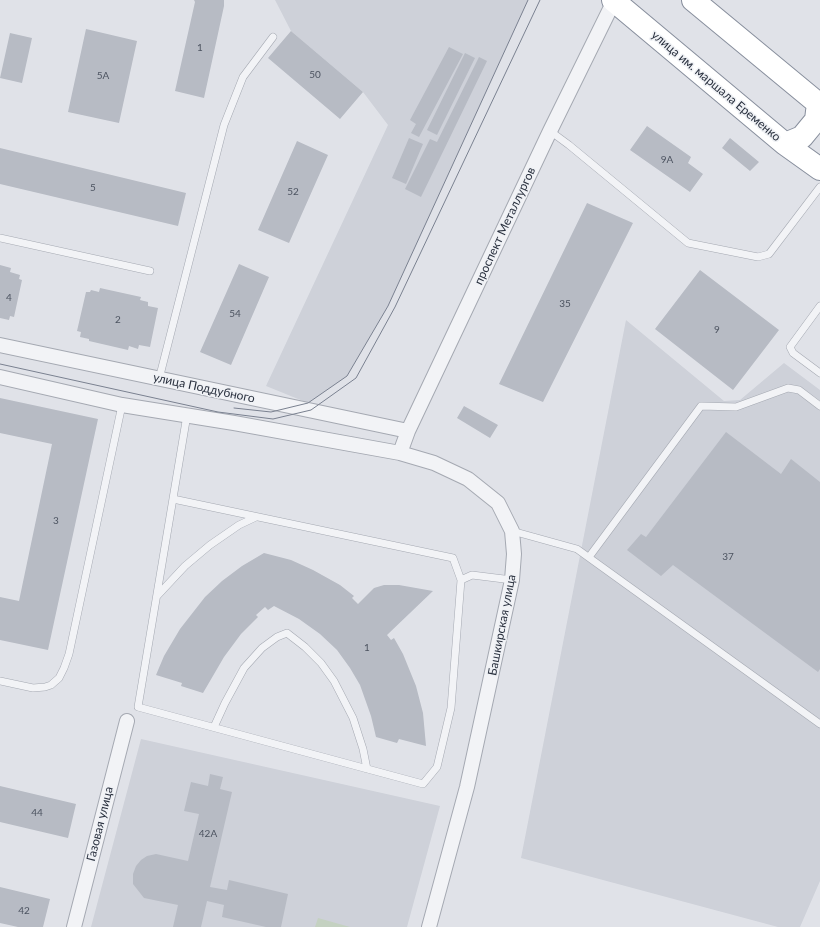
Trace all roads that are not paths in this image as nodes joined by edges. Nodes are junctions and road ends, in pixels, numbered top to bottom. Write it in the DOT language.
graph roads {
  1 [pos="613,0"];
  2 [pos="693,0"];
  3 [pos="273,37"];
  4 [pos="819,104"];
  5 [pos="550,131"];
  6 [pos="785,144"];
  7 [pos="820,169"];
  8 [pos="820,187"];
  9 [pos="0,238"];
  10 [pos="150,271"];
  11 [pos="820,306"];
  12 [pos="0,345"];
  13 [pos="820,373"];
  14 [pos="0,377"];
  15 [pos="159,378"];
  16 [pos="122,405"];
  17 [pos="820,406"];
  18 [pos="187,415"];
  19 [pos="408,431"];
  20 [pos="400,453"];
  21 [pos="173,499"];
  22 [pos="256,517"];
  23 [pos="512,531"];
  24 [pos="590,557"];
  25 [pos="460,580"];
  26 [pos="512,580"];
  27 [pos="157,596"];
  28 [pos="0,681"];
  29 [pos="127,721"];
  30 [pos="820,724"];
  31 [pos="214,727"];
  32 [pos="367,769"];
  33 [pos="74,927"];
  34 [pos="429,927"];
  1 -- 5 [label="street, проспект Металлургов"];
  1 -- 6 [label="highway, улица им. маршала Еременко"];
  2 -- 4 [label="highway"];
  3 -- 15 [label="lane"];
  4 -- 6 [label="highway"];
  5 -- 8 [label="lane"];
  5 -- 19 [label="street, проспект Металлургов"];
  6 -- 7 [label="highway, улица им. маршала Еременко"];
  9 -- 10 [label="lane"];
  11 -- 13 [label="lane"];
  12 -- 15 [label="street, улица Поддубного"];
  14 -- 16 [label="street"];
  15 -- 19 [label="street, улица Поддубного"];
  16 -- 18 [label="street"];
  16 -- 28 [label="lane"];
  17 -- 24 [label="lane"];
  18 -- 20 [label="street, Башкирская улица"];
  18 -- 21 [label="lane"];
  19 -- 20 [label="street, проспект Металлургов"];
  20 -- 23 [label="street, Башкирская улица"];
  21 -- 22 [label="lane"];
  21 -- 27 [label="lane"];
  22 -- 25 [label="lane"];
  22 -- 27 [label="lane"];
  23 -- 24 [label="lane"];
  23 -- 26 [label="street, Башкирская улица"];
  24 -- 30 [label="lane"];
  25 -- 26 [label="lane"];
  25 -- 32 [label="lane"];
  26 -- 34 [label="street, Башкирская улица"];
  27 -- 31 [label="lane"];
  29 -- 33 [label="street, Газовая улица"];
  31 -- 32 [label="lane"];
  31 -- 32 [label="lane"];
}
